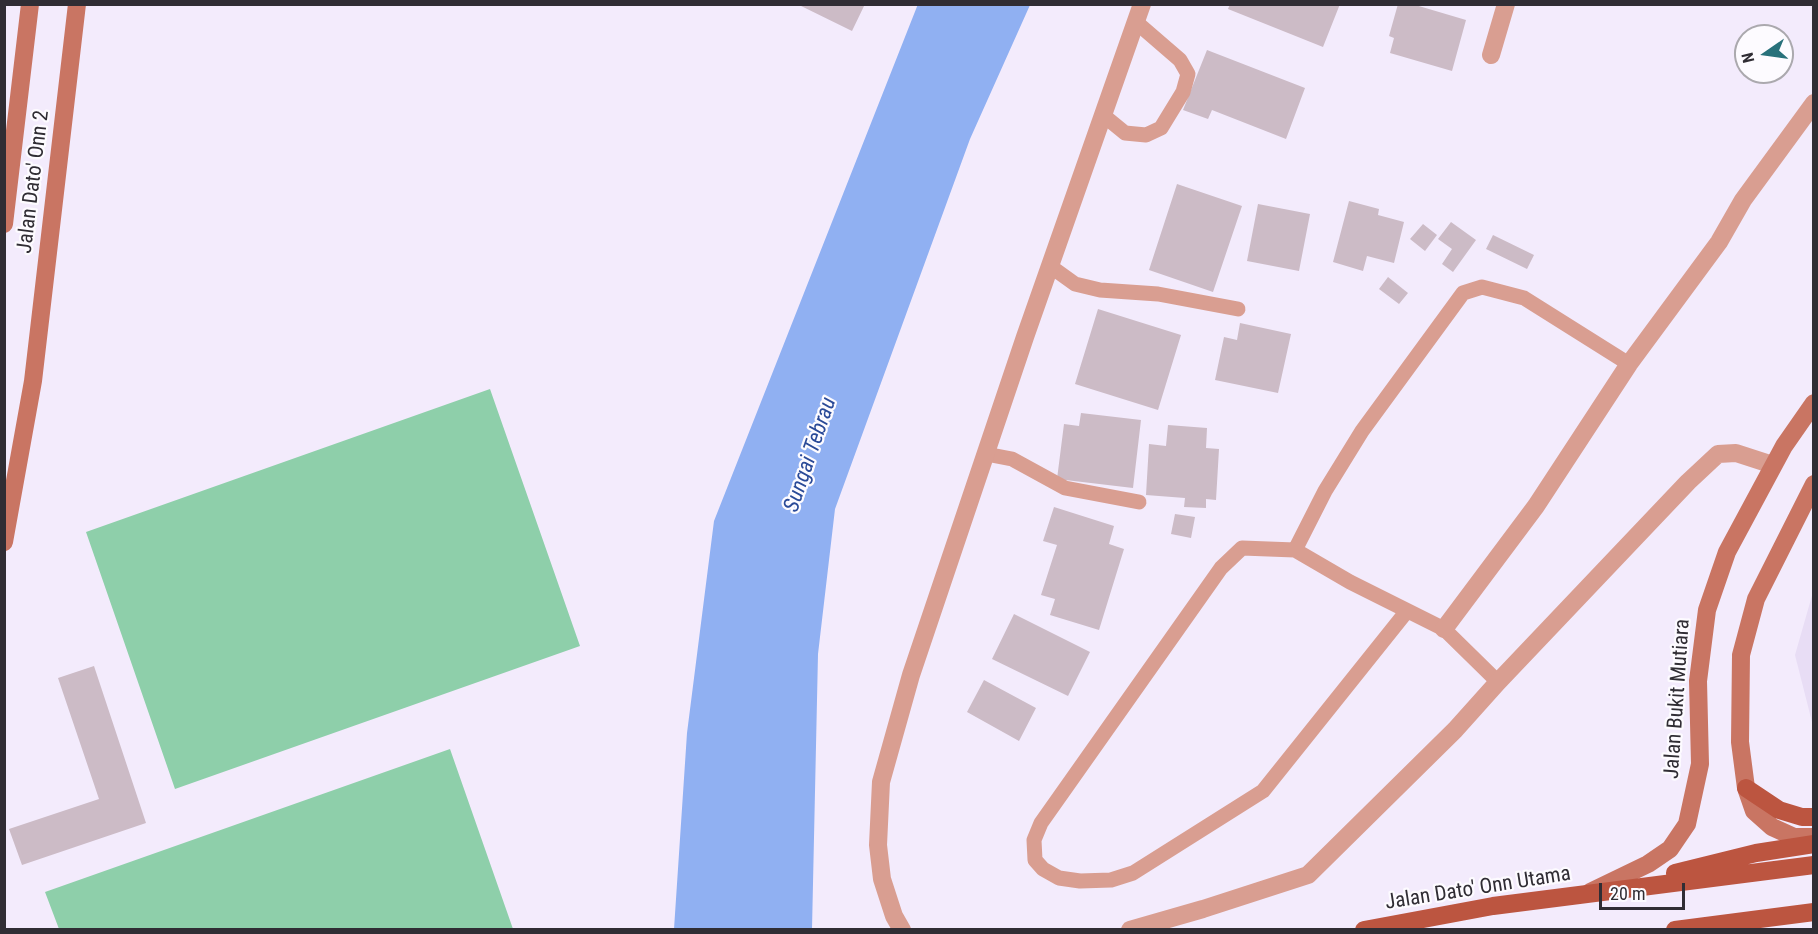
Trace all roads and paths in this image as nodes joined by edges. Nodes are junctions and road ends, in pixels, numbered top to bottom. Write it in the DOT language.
graph roads {
  1 [pos="30,4"];
  2 [pos="77,4"];
  3 [pos="1142,4"];
  4 [pos="1506,4"];
  5 [pos="1136,22"];
  6 [pos="1491,55"];
  7 [pos="1814,103"];
  8 [pos="1103,115"];
  9 [pos="4,224"];
  10 [pos="1050,266"];
  11 [pos="1238,309"];
  12 [pos="1629,364"];
  13 [pos="1814,403"];
  14 [pos="986,454"];
  15 [pos="1773,465"];
  16 [pos="1814,483"];
  17 [pos="1139,502"];
  18 [pos="4,542"];
  19 [pos="1295,550"];
  20 [pos="1407,611"];
  21 [pos="1444,629"];
  22 [pos="1498,682"];
  23 [pos="1746,788"];
  24 [pos="1814,817"];
  25 [pos="1814,837"];
  26 [pos="1814,844"];
  27 [pos="1814,865"];
  28 [pos="1583,895"];
  29 [pos="1814,912"];
  30 [pos="902,930"];
  31 [pos="1130,930"];
  32 [pos="1364,930"];
  33 [pos="1675,930"];
  1 -- 9 [label="street, Jalan Dato' Onn 2"];
  2 -- 18 [label="street, Jalan Dato' Onn 2"];
  3 -- 5 [label="street"];
  4 -- 6 [label="street"];
  5 -- 8 [label="street"];
  5 -- 8 [label="lane"];
  7 -- 12 [label="street"];
  8 -- 10 [label="street"];
  10 -- 11 [label="lane"];
  10 -- 14 [label="street"];
  12 -- 19 [label="lane"];
  12 -- 21 [label="street"];
  13 -- 15 [label="street, Jalan Bukit Mutiara"];
  14 -- 17 [label="lane"];
  14 -- 30 [label="street"];
  15 -- 22 [label="street"];
  15 -- 28 [label="street, Jalan Bukit Mutiara"];
  16 -- 23 [label="street"];
  19 -- 20 [label="lane"];
  19 -- 20 [label="lane"];
  20 -- 21 [label="lane"];
  21 -- 22 [label="lane"];
  22 -- 31 [label="street"];
  23 -- 24 [label="main road"];
  23 -- 25 [label="street"];
  26 -- 28 [label="main road"];
  27 -- 28 [label="main road, Jalan Dato' Onn Utama"];
  28 -- 32 [label="main road, Jalan Dato' Onn Utama"];
  29 -- 33 [label="main road"];
}
